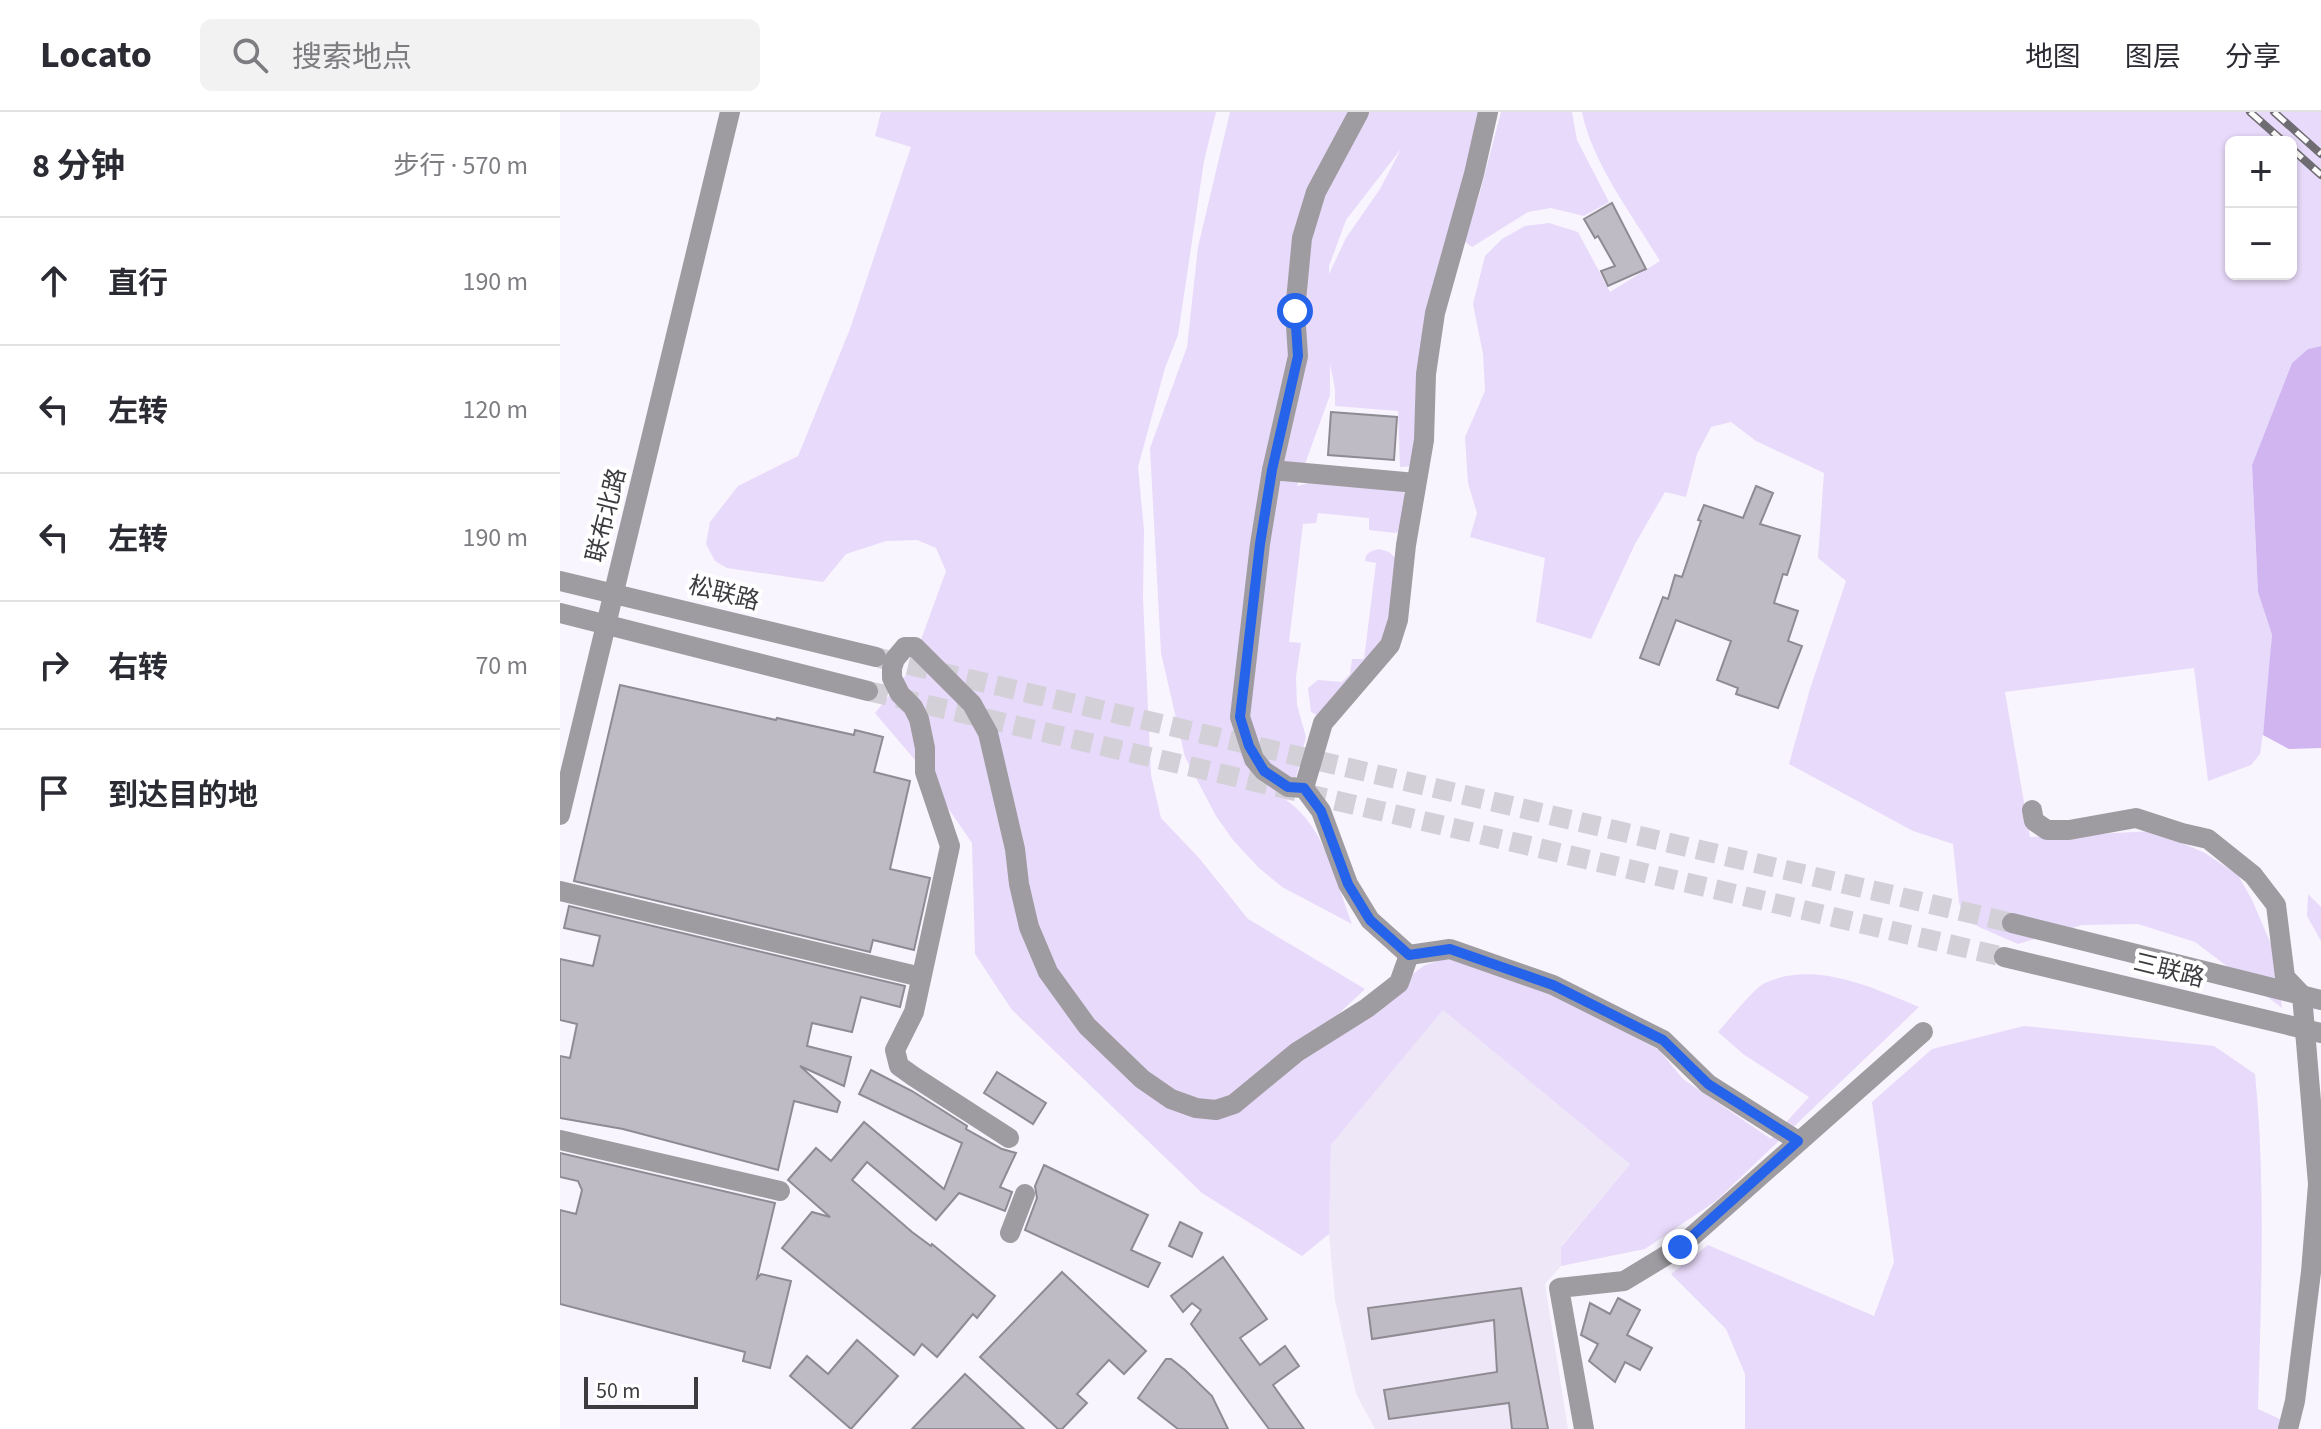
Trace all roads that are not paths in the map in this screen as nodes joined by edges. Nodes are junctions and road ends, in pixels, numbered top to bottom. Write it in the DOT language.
graph roads {
  1 [pos="730,112"];
  2 [pos="1359,112"];
  3 [pos="1488,112"];
  4 [pos="1272,470"];
  5 [pos="1416,483"];
  6 [pos="560,581"];
  7 [pos="614,594"];
  8 [pos="560,613"];
  9 [pos="606,624"];
  10 [pos="876,657"];
  11 [pos="868,691"];
  12 [pos="1304,788"];
  13 [pos="562,803"];
  14 [pos="2032,810"];
  15 [pos="560,891"];
  16 [pos="2012,923"];
  17 [pos="1409,955"];
  18 [pos="2004,957"];
  19 [pos="921,977"];
  20 [pos="2311,997"];
  21 [pos="2313,1031"];
  22 [pos="1923,1032"];
  23 [pos="1009,1138"];
  24 [pos="560,1140"];
  25 [pos="1798,1141"];
  26 [pos="780,1191"];
  27 [pos="1025,1194"];
  28 [pos="1010,1233"];
  29 [pos="1584,1429"];
  30 [pos="2288,1429"];
  1 -- 7 [label="street, 联布北路"];
  2 -- 4 [label="street"];
  3 -- 5 [label="street"];
  4 -- 5 [label="street"];
  4 -- 12 [label="street"];
  5 -- 12 [label="street"];
  6 -- 7 [label="street, 松联路"];
  7 -- 9 [label="street, 联布北路"];
  7 -- 10 [label="street, 松联路"];
  8 -- 9 [label="street"];
  9 -- 11 [label="street"];
  9 -- 13 [label="street, 联布北路"];
  12 -- 17 [label="street"];
  14 -- 20 [label="street"];
  15 -- 19 [label="street"];
  16 -- 20 [label="street"];
  17 -- 19 [label="street"];
  17 -- 25 [label="street"];
  18 -- 21 [label="street, 三联路"];
  19 -- 23 [label="street"];
  20 -- 21 [label="street"];
  21 -- 30 [label="street"];
  22 -- 25 [label="street"];
  24 -- 26 [label="street"];
  25 -- 29 [label="street"];
  27 -- 28 [label="street"];
}
